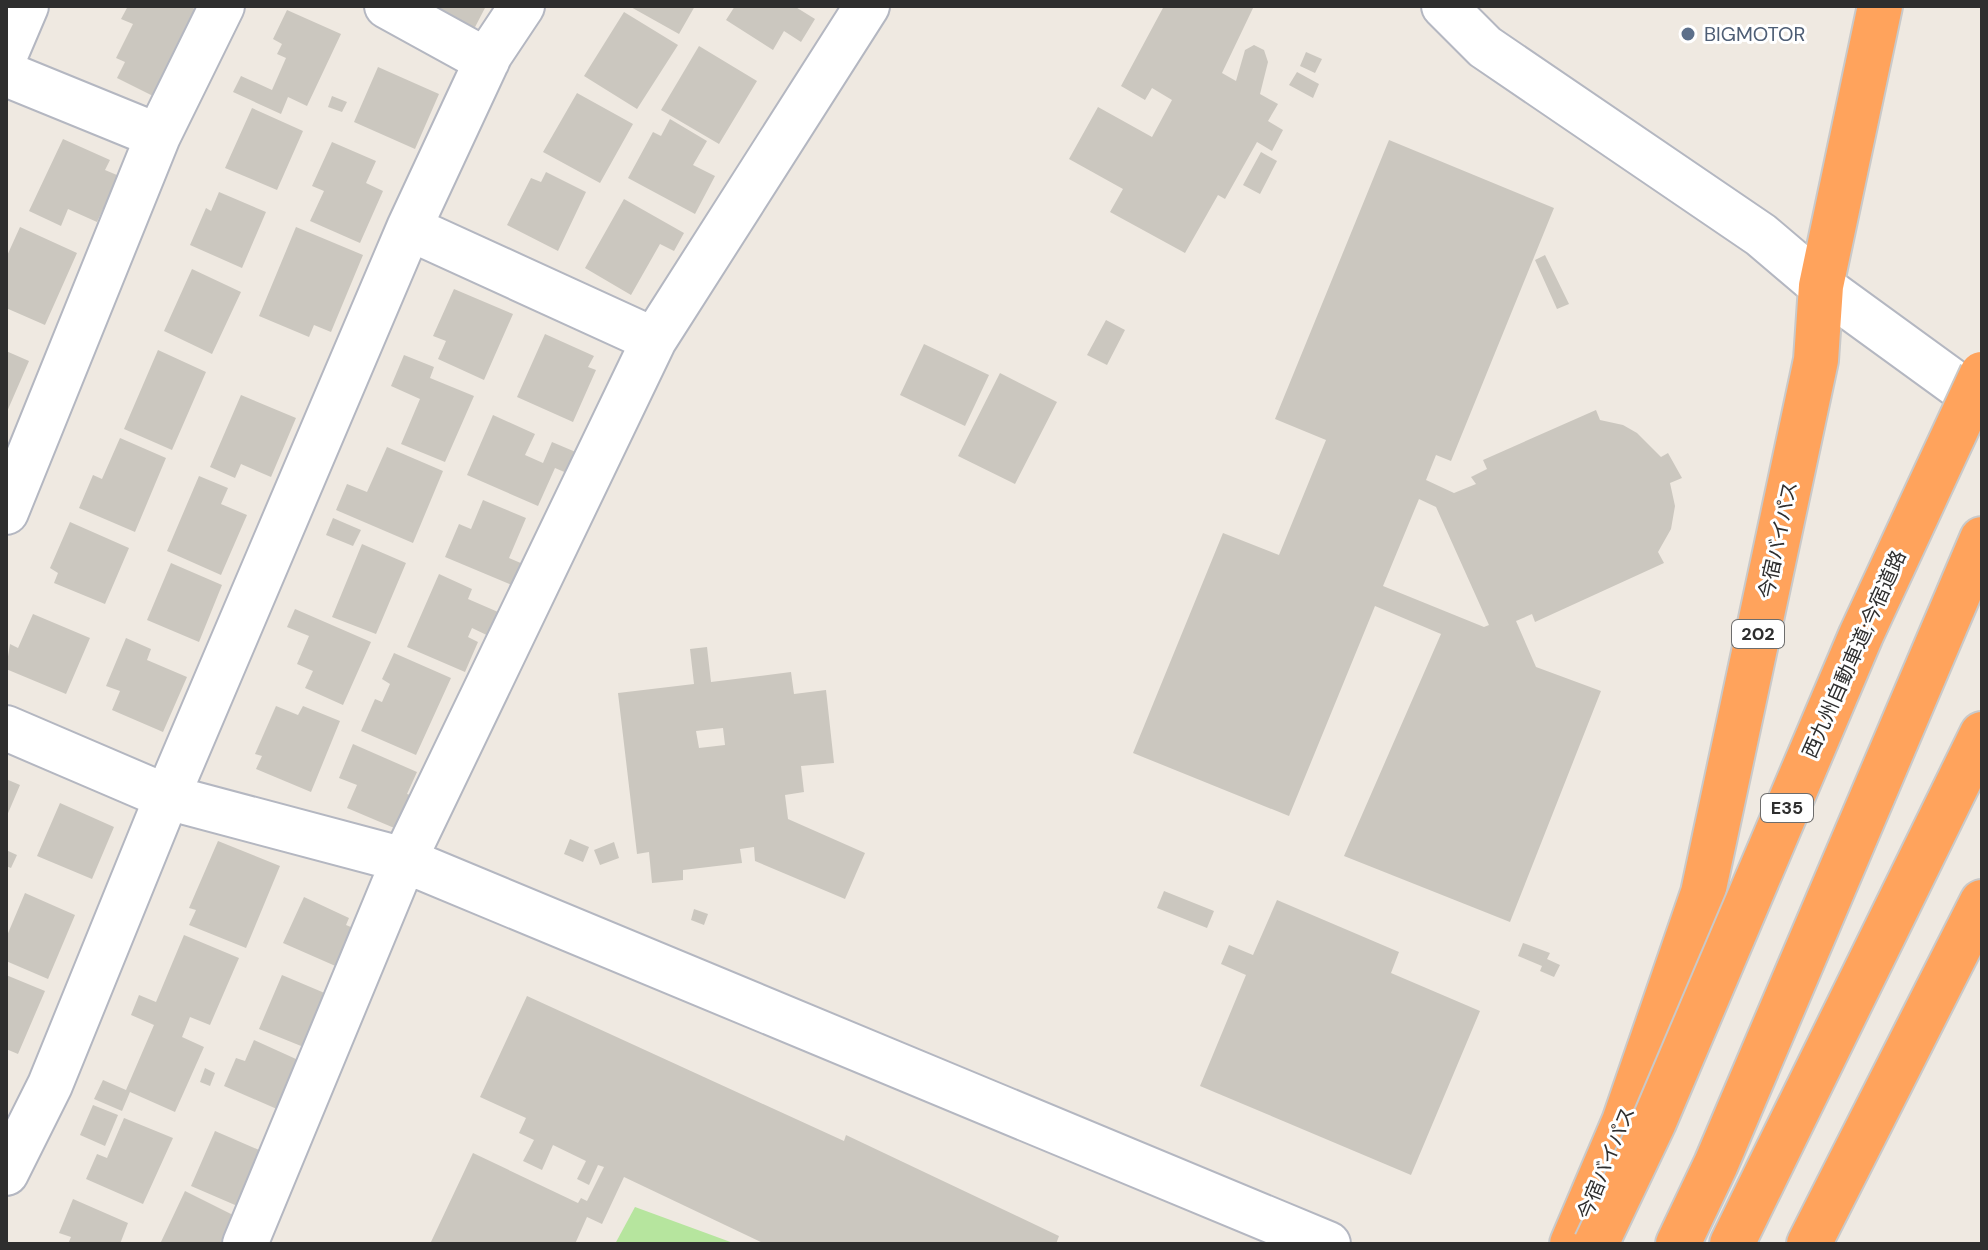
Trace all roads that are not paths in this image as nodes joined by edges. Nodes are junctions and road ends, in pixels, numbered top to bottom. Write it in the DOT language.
graph roads {
  1 [pos="26,6"];
  2 [pos="222,6"];
  3 [pos="387,6"];
  4 [pos="522,6"];
  5 [pos="867,6"];
  6 [pos="1444,6"];
  7 [pos="1880,6"];
  8 [pos="6,53"];
  9 [pos="487,61"];
  10 [pos="6,74"];
  11 [pos="158,136"];
  12 [pos="409,228"];
  13 [pos="1821,286"];
  14 [pos="654,340"];
  15 [pos="1982,374"];
  16 [pos="1982,403"];
  17 [pos="6,512"];
  18 [pos="1982,539"];
  19 [pos="6,728"];
  20 [pos="1982,734"];
  21 [pos="167,797"];
  22 [pos="404,860"];
  23 [pos="1982,902"];
  24 [pos="6,1173"];
  25 [pos="245,1244"];
  26 [pos="1328,1244"];
  27 [pos="1572,1244"];
  28 [pos="1596,1244"];
  29 [pos="1678,1244"];
  30 [pos="1732,1244"];
  31 [pos="1809,1244"];
  1 -- 8 [label="street"];
  2 -- 11 [label="street"];
  3 -- 9 [label="street"];
  4 -- 9 [label="street"];
  5 -- 14 [label="street"];
  6 -- 13 [label="street"];
  7 -- 13 [label="highway, 今宿バイパス / 202"];
  9 -- 12 [label="street"];
  10 -- 11 [label="street"];
  11 -- 17 [label="street"];
  12 -- 14 [label="street"];
  12 -- 21 [label="street"];
  13 -- 16 [label="street"];
  13 -- 27 [label="highway, 今宿バイパス / 202"];
  14 -- 22 [label="street"];
  15 -- 28 [label="highway, 西九州自動車道;今宿道路 / E35, bridge"];
  18 -- 29 [label="highway"];
  19 -- 21 [label="street"];
  20 -- 30 [label="highway"];
  21 -- 22 [label="street"];
  21 -- 24 [label="street"];
  22 -- 25 [label="street"];
  22 -- 26 [label="street"];
  23 -- 31 [label="highway"];
}
